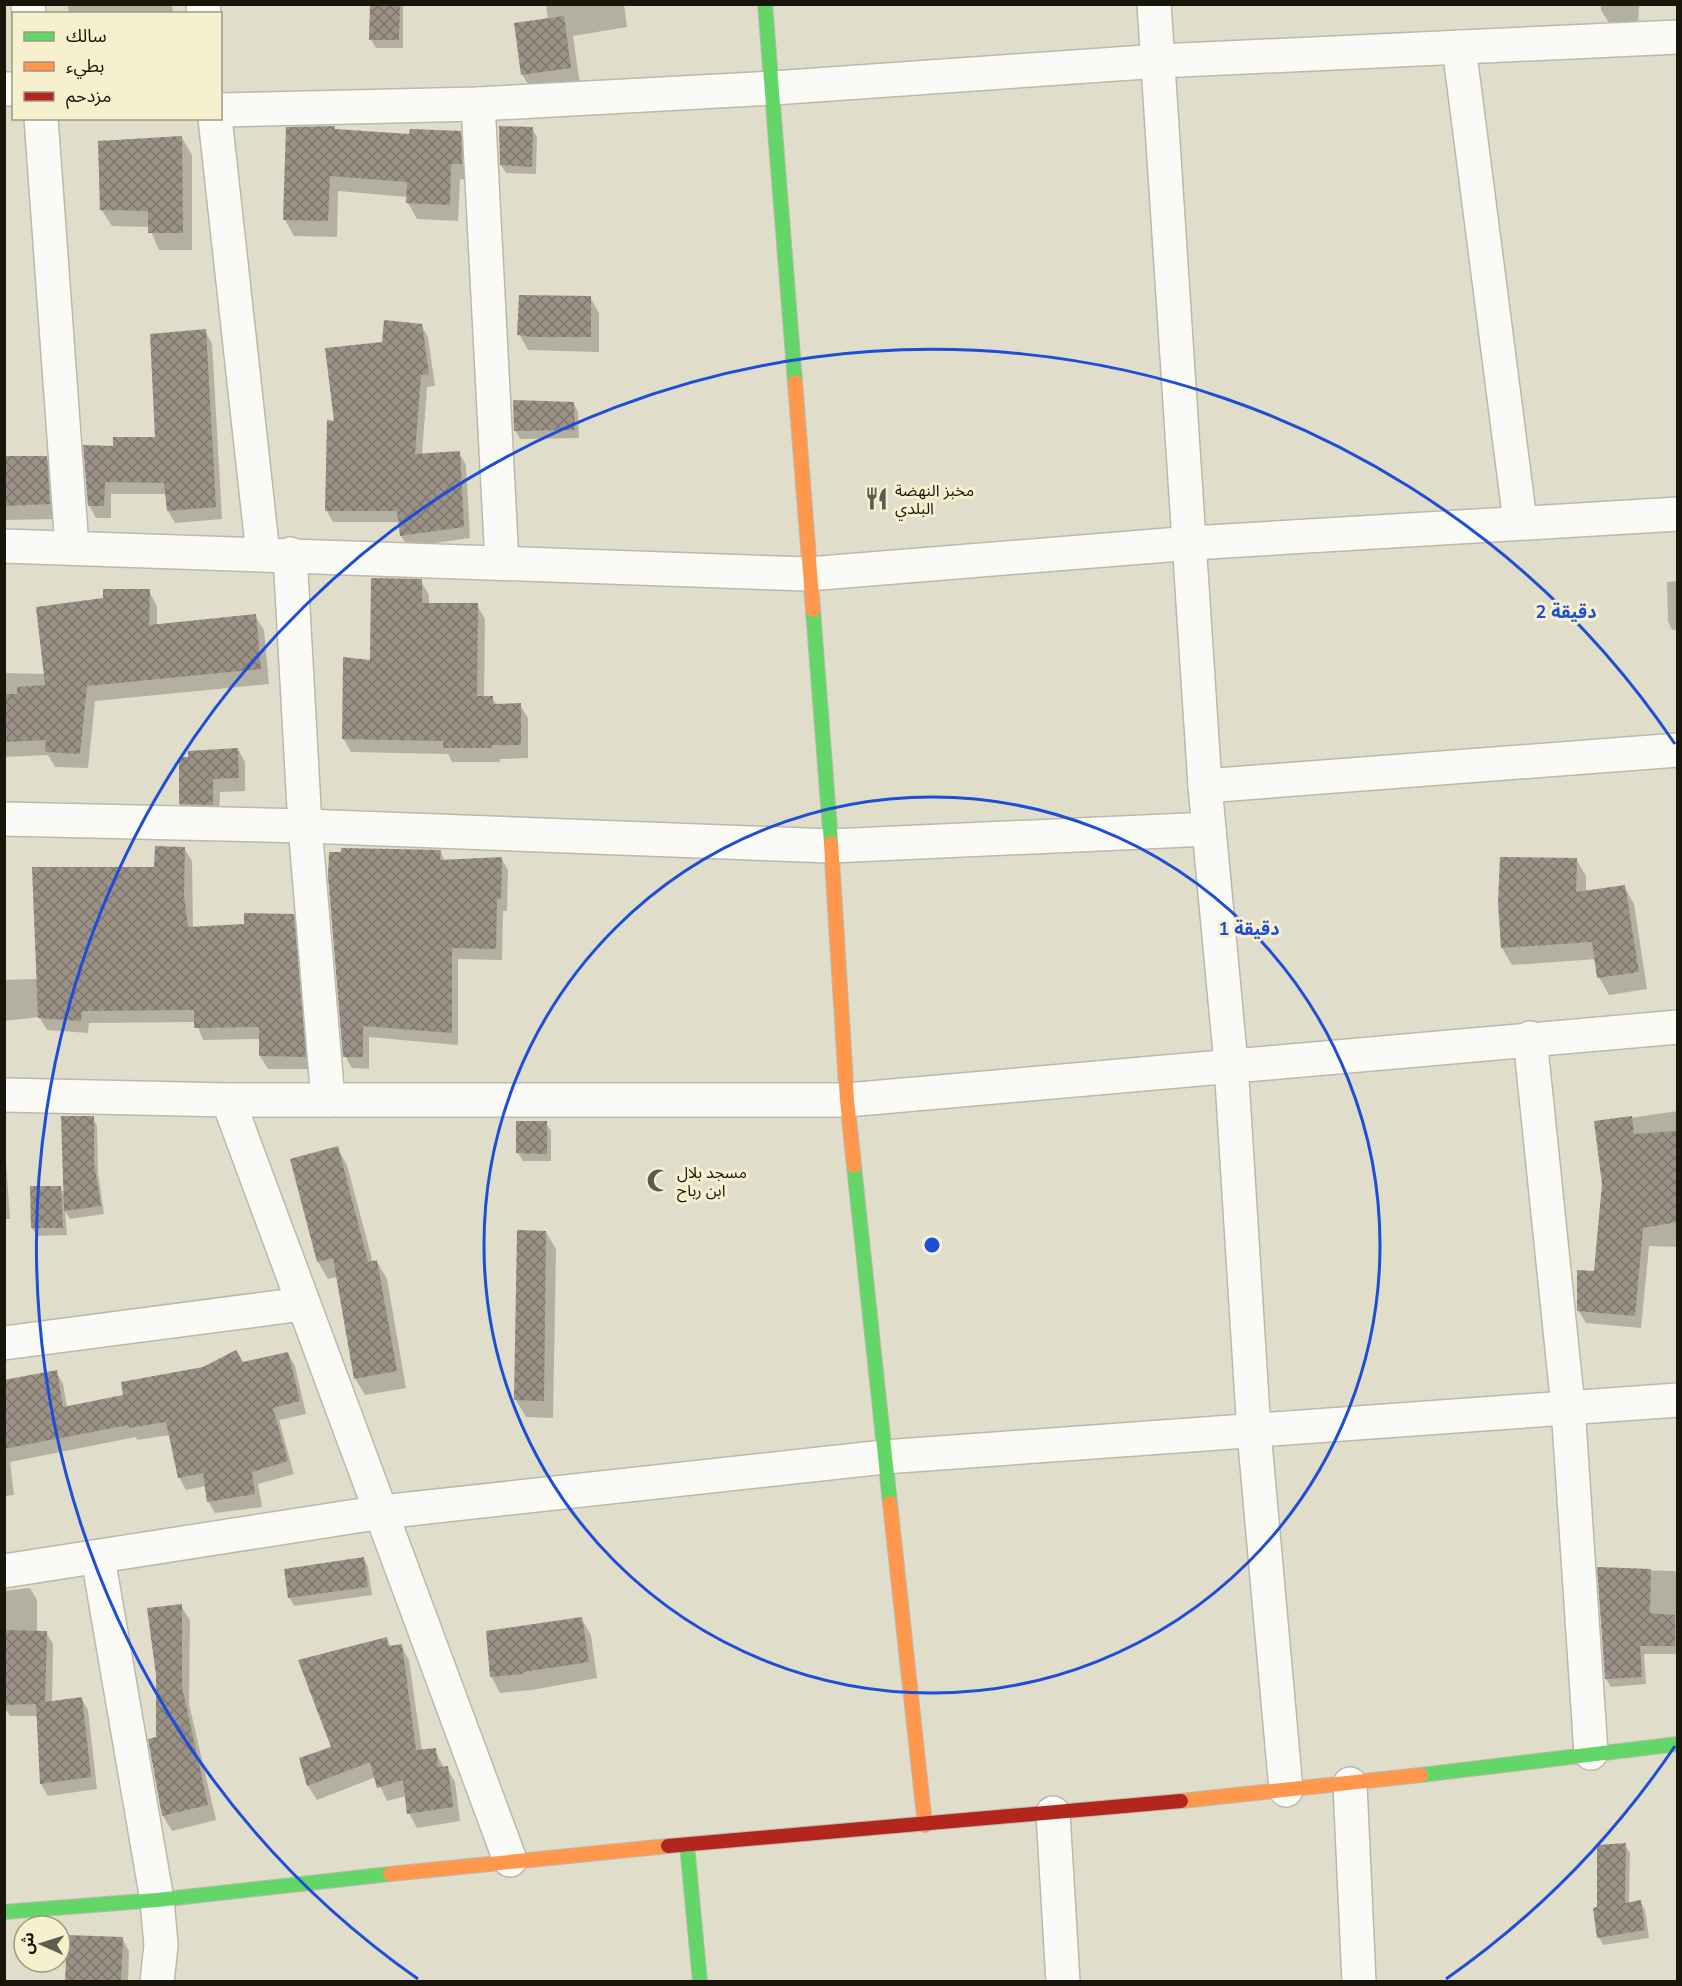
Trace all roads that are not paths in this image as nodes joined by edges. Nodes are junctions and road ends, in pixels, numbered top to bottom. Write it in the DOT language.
graph roads {
  1 [pos="765,4"];
  2 [pos="1154,4"];
  3 [pos="1677,37"];
  4 [pos="1459,47"];
  5 [pos="1160,61"];
  6 [pos="773,88"];
  7 [pos="478,104"];
  8 [pos="222,110"];
  9 [pos="41,120"];
  10 [pos="215,120"];
  11 [pos="1677,514"];
  12 [pos="1520,521"];
  13 [pos="1192,543"];
  14 [pos="4,546"];
  15 [pos="72,547"];
  16 [pos="277,554"];
  17 [pos="502,563"];
  18 [pos="808,574"];
  19 [pos="1677,750"];
  20 [pos="1205,786"];
  21 [pos="4,819"];
  22 [pos="305,826"];
  23 [pos="1209,829"];
  24 [pos="831,846"];
  25 [pos="1677,1027"];
  26 [pos="1530,1038"];
  27 [pos="1231,1064"];
  28 [pos="4,1095"];
  29 [pos="228,1100"];
  30 [pos="328,1100"];
  31 [pos="847,1100"];
  32 [pos="302,1304"];
  33 [pos="4,1343"];
  34 [pos="1677,1400"];
  35 [pos="1568,1407"];
  36 [pos="1254,1432"];
  37 [pos="884,1457"];
  38 [pos="382,1512"];
  39 [pos="98,1558"];
  40 [pos="4,1571"];
  41 [pos="1677,1744"];
  42 [pos="1591,1753"];
  43 [pos="1350,1784"];
  44 [pos="1286,1790"];
  45 [pos="1053,1814"];
  46 [pos="925,1825"];
  47 [pos="687,1845"];
  48 [pos="510,1860"];
  49 [pos="157,1900"];
  50 [pos="4,1912"];
  51 [pos="157,1982"];
  52 [pos="700,1982"];
  53 [pos="1063,1982"];
  54 [pos="1359,1982"];
  1 -- 6 [label="street"];
  2 -- 5 [label="street"];
  3 -- 4 [label="street"];
  4 -- 5 [label="street"];
  4 -- 12 [label="street"];
  5 -- 6 [label="street"];
  5 -- 13 [label="street"];
  6 -- 7 [label="street"];
  6 -- 18 [label="street"];
  7 -- 8 [label="street"];
  7 -- 17 [label="street"];
  9 -- 15 [label="street"];
  10 -- 16 [label="street"];
  11 -- 12 [label="street"];
  12 -- 13 [label="street"];
  13 -- 18 [label="street"];
  13 -- 20 [label="street"];
  14 -- 15 [label="street"];
  15 -- 16 [label="street"];
  16 -- 17 [label="street"];
  16 -- 22 [label="street"];
  17 -- 18 [label="street"];
  18 -- 24 [label="street"];
  19 -- 20 [label="street"];
  20 -- 23 [label="street"];
  21 -- 22 [label="street"];
  22 -- 24 [label="street"];
  22 -- 30 [label="street"];
  23 -- 24 [label="street"];
  23 -- 27 [label="street"];
  24 -- 31 [label="street"];
  25 -- 26 [label="street"];
  26 -- 27 [label="street"];
  26 -- 35 [label="street"];
  27 -- 31 [label="street"];
  27 -- 36 [label="street"];
  28 -- 29 [label="street"];
  29 -- 30 [label="street"];
  29 -- 32 [label="street"];
  30 -- 31 [label="street"];
  31 -- 37 [label="street"];
  32 -- 33 [label="street"];
  32 -- 38 [label="street"];
  34 -- 35 [label="street"];
  35 -- 36 [label="street"];
  35 -- 42 [label="street"];
  36 -- 37 [label="street"];
  36 -- 44 [label="street"];
  37 -- 38 [label="street"];
  37 -- 46 [label="street"];
  38 -- 39 [label="street"];
  38 -- 48 [label="street"];
  39 -- 40 [label="street"];
  39 -- 49 [label="street"];
  41 -- 42 [label="street"];
  42 -- 43 [label="street"];
  43 -- 44 [label="street"];
  43 -- 54 [label="street"];
  44 -- 45 [label="street"];
  45 -- 46 [label="street"];
  45 -- 53 [label="street"];
  46 -- 47 [label="street"];
  47 -- 48 [label="street"];
  47 -- 52 [label="street"];
  48 -- 49 [label="street"];
  49 -- 50 [label="street"];
  49 -- 51 [label="street"];
}
